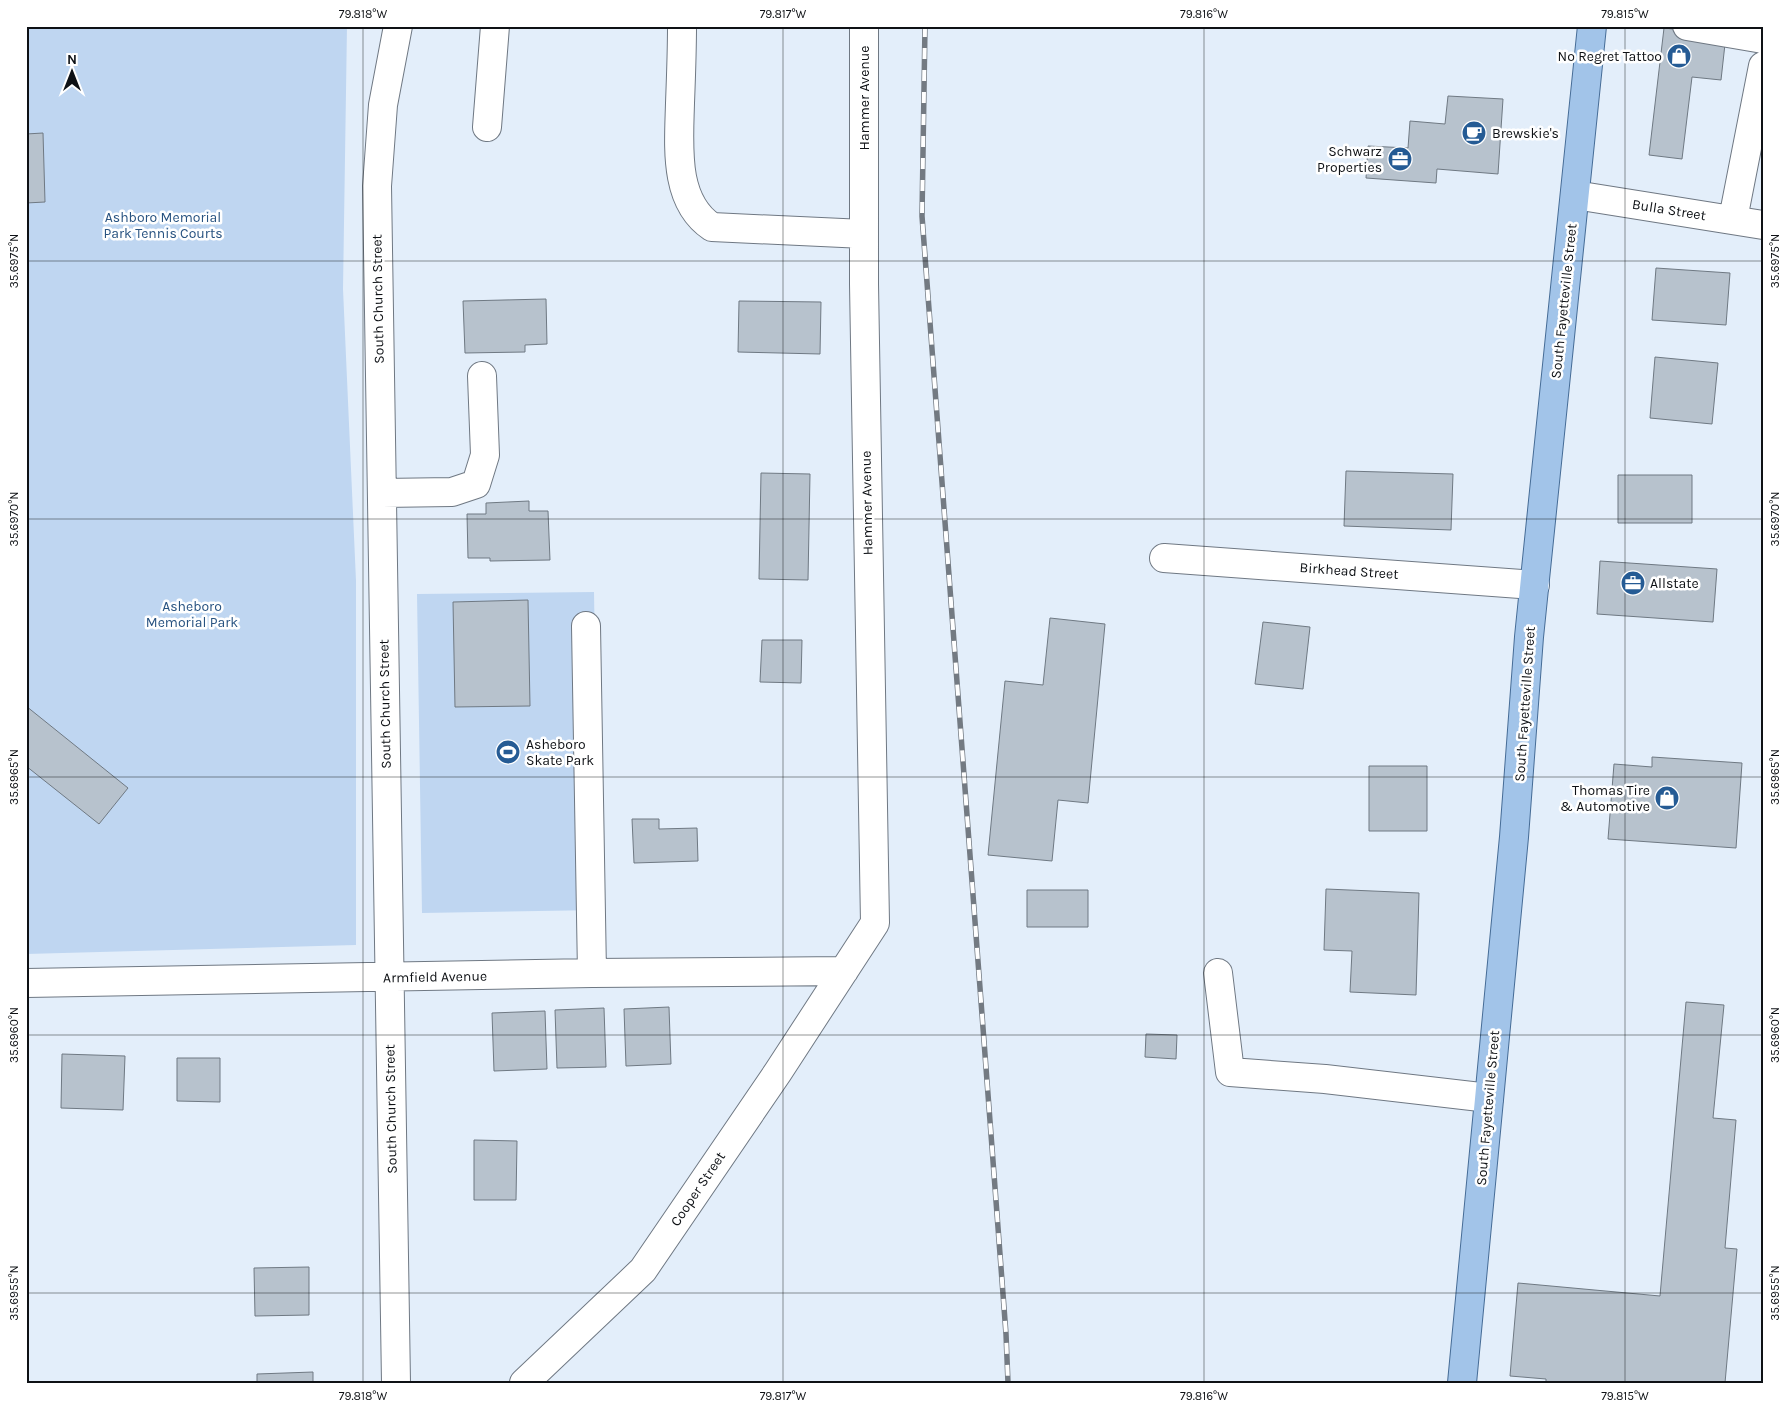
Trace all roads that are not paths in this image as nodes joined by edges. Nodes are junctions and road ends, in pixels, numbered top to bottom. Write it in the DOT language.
graph roads {
  1 [pos="398,26"];
  2 [pos="495,26"];
  3 [pos="682,26"];
  4 [pos="864,26"];
  5 [pos="1592,26"];
  6 [pos="1688,26"];
  7 [pos="1763,39"];
  8 [pos="1763,66"];
  9 [pos="487,127"];
  10 [pos="1576,195"];
  11 [pos="1733,220"];
  12 [pos="1763,225"];
  13 [pos="864,234"];
  14 [pos="482,376"];
  15 [pos="382,493"];
  16 [pos="1164,558"];
  17 [pos="1535,585"];
  18 [pos="586,626"];
  19 [pos="844,971"];
  20 [pos="592,973"];
  21 [pos="1218,973"];
  22 [pos="389,978"];
  23 [pos="26,983"];
  24 [pos="1489,1098"];
  25 [pos="396,1383"];
  26 [pos="524,1383"];
  27 [pos="1462,1383"];
  1 -- 15 [label="street, South Church Street"];
  2 -- 9 [label="street"];
  3 -- 13 [label="street"];
  4 -- 13 [label="street, Hammer Avenue"];
  5 -- 10 [label="main road, South Fayetteville Street"];
  6 -- 7 [label="street"];
  8 -- 11 [label="street"];
  10 -- 11 [label="street, Bulla Street"];
  10 -- 17 [label="main road, South Fayetteville Street"];
  11 -- 12 [label="street, Bulla Street"];
  13 -- 19 [label="street, Hammer Avenue"];
  14 -- 15 [label="street"];
  15 -- 22 [label="street, South Church Street"];
  16 -- 17 [label="street, Birkhead Street"];
  17 -- 24 [label="main road, South Fayetteville Street"];
  18 -- 20 [label="street"];
  19 -- 20 [label="street, Armfield Avenue"];
  19 -- 26 [label="street, Cooper Street"];
  20 -- 22 [label="street, Armfield Avenue"];
  21 -- 24 [label="street"];
  22 -- 23 [label="street, Armfield Avenue"];
  22 -- 25 [label="street, South Church Street"];
  24 -- 27 [label="main road, South Fayetteville Street"];
}
